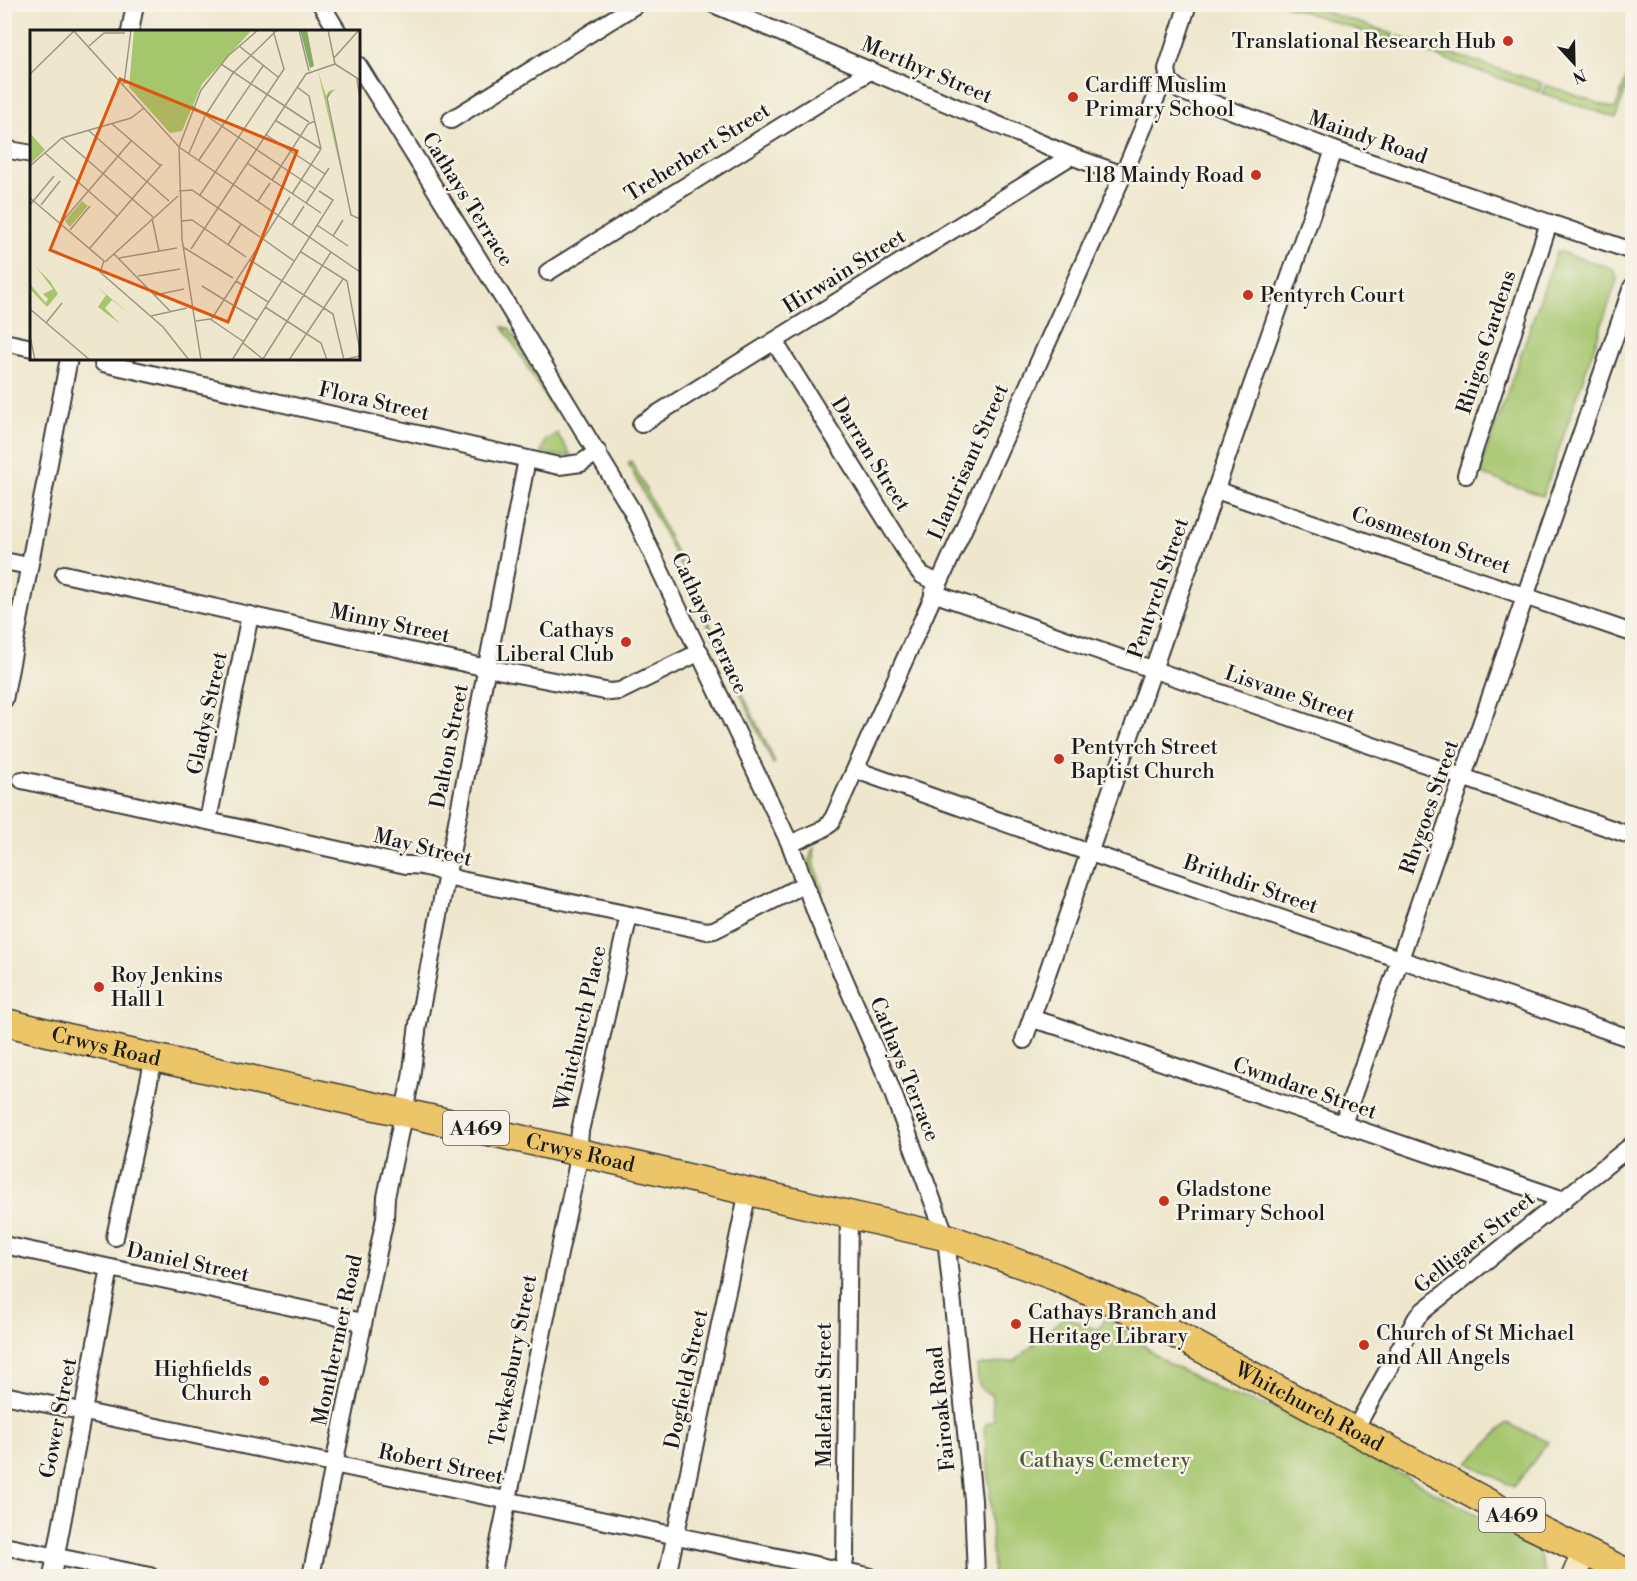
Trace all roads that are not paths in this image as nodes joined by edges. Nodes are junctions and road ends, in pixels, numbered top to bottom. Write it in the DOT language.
graph roads {
  1 [pos="135,4"];
  2 [pos="321,4"];
  3 [pos="637,4"];
  4 [pos="713,4"];
  5 [pos="1188,4"];
  6 [pos="129,30"];
  7 [pos="337,30"];
  8 [pos="360,68"];
  9 [pos="870,71"];
  10 [pos="1169,81"];
  11 [pos="451,120"];
  12 [pos="4,149"];
  13 [pos="1334,150"];
  14 [pos="30,153"];
  15 [pos="1071,156"];
  16 [pos="1123,175"];
  17 [pos="1549,223"];
  18 [pos="1632,251"];
  19 [pos="548,272"];
  20 [pos="1632,287"];
  21 [pos="774,341"];
  22 [pos="4,342"];
  23 [pos="30,348"];
  24 [pos="69,360"];
  25 [pos="103,363"];
  26 [pos="641,424"];
  27 [pos="598,452"];
  28 [pos="527,459"];
  29 [pos="1466,475"];
  30 [pos="1216,490"];
  31 [pos="4,561"];
  32 [pos="29,566"];
  33 [pos="64,574"];
  34 [pos="936,588"];
  35 [pos="1526,597"];
  36 [pos="250,615"];
  37 [pos="1632,633"];
  38 [pos="699,652"];
  39 [pos="487,668"];
  40 [pos="1153,670"];
  41 [pos="4,700"];
  42 [pos="856,770"];
  43 [pos="1462,777"];
  44 [pos="22,780"];
  45 [pos="208,820"];
  46 [pos="1632,836"];
  47 [pos="790,844"];
  48 [pos="1090,852"];
  49 [pos="447,874"];
  50 [pos="805,884"];
  51 [pos="629,915"];
  52 [pos="1400,959"];
  53 [pos="1032,1019"];
  54 [pos="4,1022"];
  55 [pos="1632,1039"];
  56 [pos="1024,1040"];
  57 [pos="154,1058"];
  58 [pos="403,1112"];
  59 [pos="1343,1124"];
  60 [pos="1632,1145"];
  61 [pos="578,1152"];
  62 [pos="748,1191"];
  63 [pos="1564,1200"];
  64 [pos="849,1214"];
  65 [pos="115,1237"];
  66 [pos="946,1237"];
  67 [pos="4,1245"];
  68 [pos="110,1268"];
  69 [pos="362,1322"];
  70 [pos="4,1395"];
  71 [pos="82,1411"];
  72 [pos="1354,1431"];
  73 [pos="334,1464"];
  74 [pos="508,1501"];
  75 [pos="676,1536"];
  76 [pos="4,1546"];
  77 [pos="1584,1552"];
  78 [pos="56,1557"];
  79 [pos="842,1574"];
  80 [pos="1632,1575"];
  81 [pos="52,1576"];
  82 [pos="150,1576"];
  83 [pos="311,1576"];
  84 [pos="492,1576"];
  85 [pos="668,1576"];
  86 [pos="868,1576"];
  87 [pos="976,1576"];
  88 [pos="1574,1576"];
  1 -- 6 [label="street"];
  2 -- 7 [label="street"];
  3 -- 11 [label="street"];
  4 -- 9 [label="street, Merthyr Street"];
  5 -- 10 [label="street"];
  8 -- 27 [label="street, Cathays Terrace"];
  9 -- 15 [label="street, Merthyr Street"];
  9 -- 19 [label="street, Treherbert Street"];
  10 -- 13 [label="street, Maindy Road"];
  10 -- 16 [label="street, Llantrisant Street"];
  12 -- 14 [label="street"];
  13 -- 17 [label="street, Maindy Road"];
  13 -- 30 [label="street, Pentyrch Street"];
  15 -- 16 [label="street, Merthyr Street"];
  15 -- 21 [label="street, Hirwain Street"];
  16 -- 34 [label="street, Llantrisant Street"];
  17 -- 18 [label="street, Maindy Road"];
  17 -- 29 [label="street, Rhigos Gardens"];
  20 -- 35 [label="street, Rhygoes Street"];
  21 -- 26 [label="street, Hirwain Street"];
  21 -- 34 [label="street, Darran Street"];
  22 -- 23 [label="street"];
  24 -- 32 [label="street"];
  25 -- 28 [label="street, Flora Street"];
  27 -- 28 [label="street, Flora Street"];
  27 -- 38 [label="street, Cathays Terrace"];
  28 -- 39 [label="street, Dalton Street"];
  30 -- 35 [label="street, Cosmeston Street"];
  30 -- 40 [label="street, Pentyrch Street"];
  31 -- 32 [label="street"];
  32 -- 41 [label="street"];
  33 -- 36 [label="street, Minny Street"];
  34 -- 40 [label="street, Lisvane Street"];
  34 -- 42 [label="street, Llantrisant Street"];
  35 -- 37 [label="street, Cosmeston Street"];
  35 -- 43 [label="street, Rhygoes Street"];
  36 -- 39 [label="street, Minny Street"];
  36 -- 45 [label="street, Gladys Street"];
  38 -- 39 [label="street, Minny Street"];
  38 -- 47 [label="street, Cathays Terrace"];
  39 -- 49 [label="street, Dalton Street"];
  40 -- 43 [label="street, Lisvane Street"];
  40 -- 48 [label="street, Pentyrch Street"];
  42 -- 47 [label="street, Llantrisant Street"];
  42 -- 48 [label="street, Brithdir Street"];
  43 -- 46 [label="street, Lisvane Street"];
  43 -- 52 [label="street, Rhygoes Street"];
  44 -- 45 [label="street, May Street"];
  45 -- 49 [label="street, May Street"];
  47 -- 50 [label="street, Cathays Terrace"];
  48 -- 52 [label="street, Brithdir Street"];
  48 -- 53 [label="street, Pentyrch Street"];
  49 -- 51 [label="street, May Street"];
  49 -- 58 [label="street, Dalton Street"];
  50 -- 51 [label="street, May Street"];
  50 -- 66 [label="street, Cathays Terrace"];
  51 -- 61 [label="street, Whitchurch Place"];
  52 -- 55 [label="street, Brithdir Street"];
  52 -- 59 [label="street, Rhygoes Street"];
  53 -- 56 [label="street, Pentyrch Street"];
  53 -- 59 [label="street, Cwmdare Street"];
  54 -- 57 [label="main road, Crwys Road / A469"];
  57 -- 58 [label="main road, Crwys Road / A469"];
  57 -- 65 [label="street"];
  58 -- 61 [label="main road, Crwys Road / A469"];
  58 -- 69 [label="street, Monthermer Road"];
  59 -- 63 [label="street, Cwmdare Street"];
  60 -- 63 [label="street, Gelligaer Street"];
  61 -- 62 [label="main road, Crwys Road / A469"];
  61 -- 74 [label="street, Tewkesbury Street"];
  62 -- 64 [label="main road, Crwys Road / A469"];
  62 -- 75 [label="street, Dogfield Street"];
  63 -- 72 [label="street, Gelligaer Street"];
  64 -- 66 [label="main road, Crwys Road / A469"];
  64 -- 79 [label="street, Malefant Street"];
  66 -- 72 [label="main road, Whitchurch Road / A469"];
  66 -- 87 [label="street, Fairoak Road"];
  67 -- 68 [label="street, Daniel Street"];
  68 -- 69 [label="street, Daniel Street"];
  68 -- 71 [label="street, Gower Street"];
  69 -- 73 [label="street, Monthermer Road"];
  70 -- 71 [label="street, Robert Street"];
  71 -- 73 [label="street, Robert Street"];
  71 -- 78 [label="street, Gower Street"];
  72 -- 77 [label="main road, Whitchurch Road / A469"];
  73 -- 74 [label="street, Robert Street"];
  73 -- 83 [label="street, Monthermer Road"];
  74 -- 75 [label="street, Robert Street"];
  74 -- 84 [label="street, Tewkesbury Street"];
  75 -- 79 [label="street, Robert Street"];
  75 -- 85 [label="street, Dogfield Street"];
  76 -- 78 [label="street"];
  77 -- 80 [label="main road, Whitchurch Road / A469"];
  77 -- 88 [label="street"];
  78 -- 81 [label="street, Gower Street"];
  78 -- 82 [label="street"];
  79 -- 86 [label="street, Robert Street"];
}
